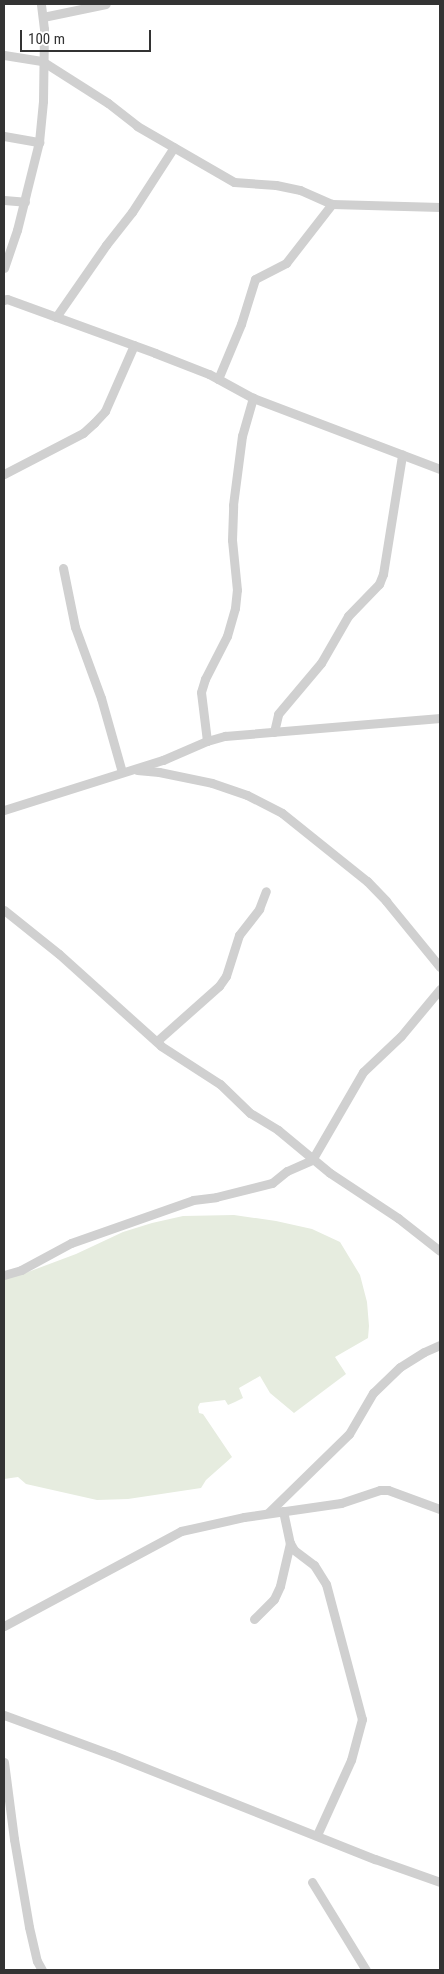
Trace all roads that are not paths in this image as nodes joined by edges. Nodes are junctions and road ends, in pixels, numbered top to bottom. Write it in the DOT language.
graph roads {
  1 [pos="41,4"];
  2 [pos="106,4"];
  3 [pos="43,17"];
  4 [pos="4,55"];
  5 [pos="42,61"];
  6 [pos="4,136"];
  7 [pos="39,142"];
  8 [pos="174,147"];
  9 [pos="4,200"];
  10 [pos="25,202"];
  11 [pos="332,204"];
  12 [pos="440,208"];
  13 [pos="4,268"];
  14 [pos="5,298"];
  15 [pos="56,317"];
  16 [pos="134,345"];
  17 [pos="218,379"];
  18 [pos="254,398"];
  19 [pos="402,455"];
  20 [pos="440,469"];
  21 [pos="4,474"];
  22 [pos="63,568"];
  23 [pos="440,718"];
  24 [pos="274,732"];
  25 [pos="207,741"];
  26 [pos="126,771"];
  27 [pos="4,810"];
  28 [pos="266,891"];
  29 [pos="4,910"];
  30 [pos="440,968"];
  31 [pos="440,988"];
  32 [pos="156,1041"];
  33 [pos="312,1160"];
  34 [pos="440,1250"];
  35 [pos="4,1275"];
  36 [pos="440,1345"];
  37 [pos="440,1509"];
  38 [pos="283,1511"];
  39 [pos="268,1513"];
  40 [pos="290,1543"];
  41 [pos="254,1619"];
  42 [pos="4,1626"];
  43 [pos="4,1714"];
  44 [pos="4,1762"];
  45 [pos="317,1835"];
  46 [pos="312,1882"];
  47 [pos="440,1882"];
  48 [pos="42,1970"];
  49 [pos="366,1970"];
  1 -- 3 [label="street"];
  2 -- 3 [label="street"];
  3 -- 5 [label="street"];
  4 -- 5 [label="street"];
  5 -- 7 [label="street"];
  5 -- 8 [label="street"];
  6 -- 7 [label="street"];
  7 -- 10 [label="street"];
  8 -- 11 [label="street"];
  8 -- 15 [label="street"];
  9 -- 10 [label="street"];
  10 -- 13 [label="street"];
  11 -- 12 [label="street"];
  11 -- 17 [label="street"];
  14 -- 15 [label="street"];
  15 -- 16 [label="street"];
  16 -- 17 [label="street"];
  16 -- 21 [label="street"];
  17 -- 18 [label="street"];
  18 -- 19 [label="street"];
  18 -- 25 [label="street"];
  19 -- 20 [label="street"];
  19 -- 24 [label="street"];
  22 -- 26 [label="street"];
  23 -- 24 [label="street"];
  24 -- 25 [label="street"];
  25 -- 26 [label="street"];
  26 -- 27 [label="street"];
  26 -- 30 [label="street"];
  28 -- 32 [label="street"];
  29 -- 32 [label="street"];
  31 -- 33 [label="street"];
  32 -- 33 [label="street"];
  33 -- 34 [label="street"];
  33 -- 35 [label="street"];
  36 -- 39 [label="street"];
  37 -- 38 [label="street"];
  38 -- 39 [label="street"];
  38 -- 40 [label="street"];
  39 -- 42 [label="street"];
  40 -- 41 [label="street"];
  40 -- 45 [label="street"];
  43 -- 45 [label="street"];
  44 -- 48 [label="street"];
  45 -- 47 [label="street"];
  46 -- 49 [label="street"];
}
